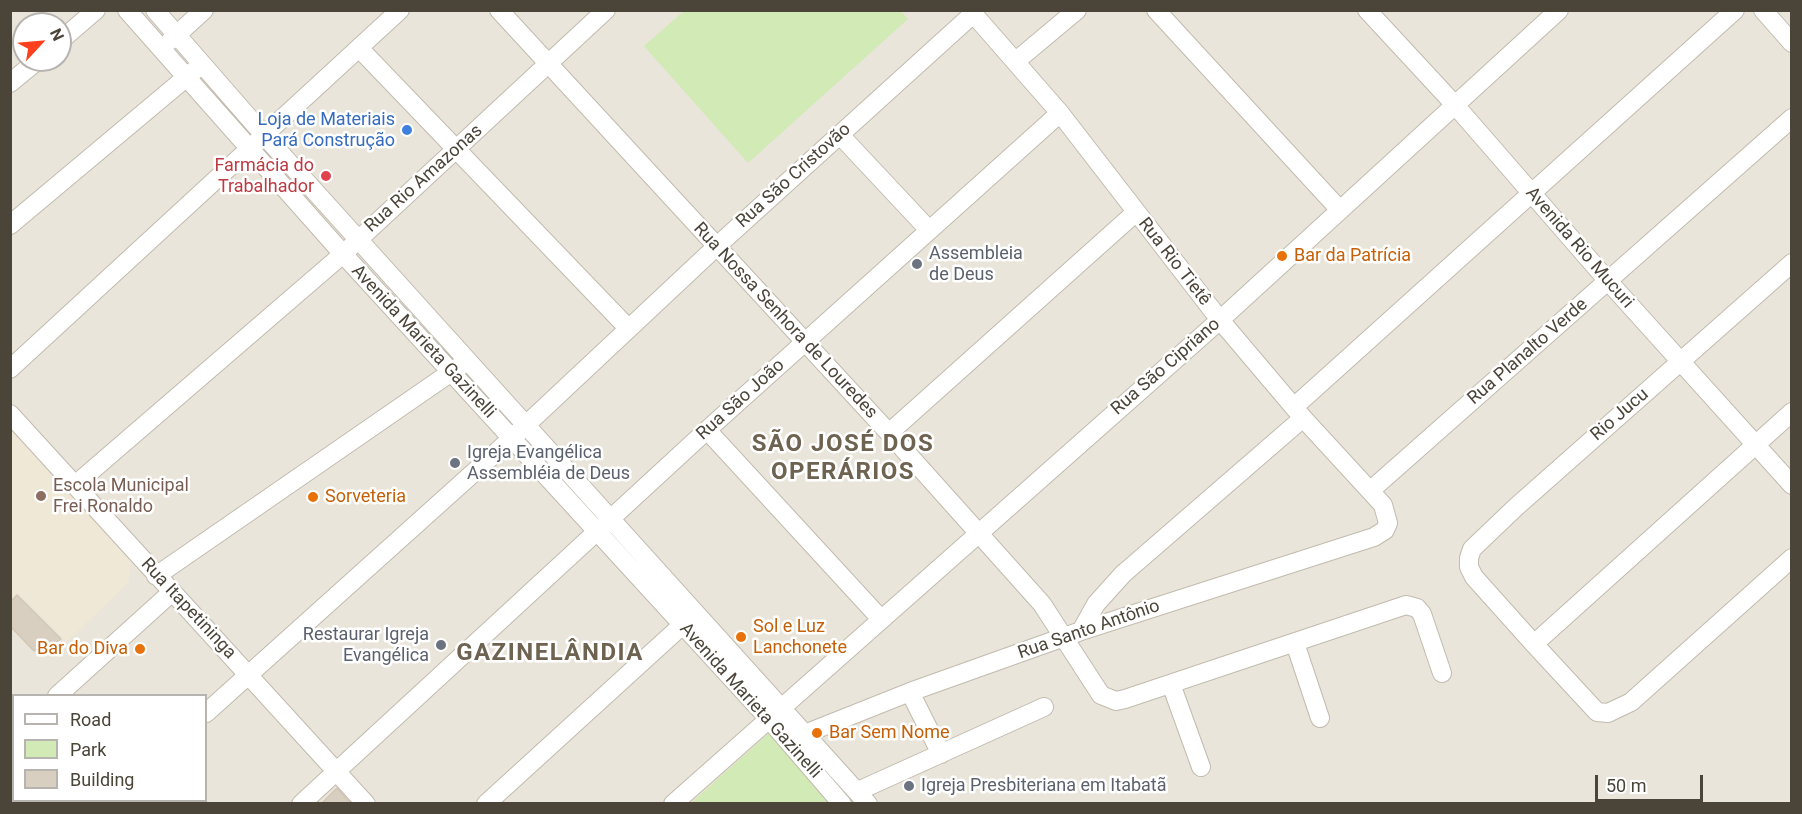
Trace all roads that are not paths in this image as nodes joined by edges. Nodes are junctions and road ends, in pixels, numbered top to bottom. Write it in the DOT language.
graph roads {
  1 [pos="96,10"];
  2 [pos="128,10"];
  3 [pos="155,10"];
  4 [pos="204,10"];
  5 [pos="400,10"];
  6 [pos="499,10"];
  7 [pos="606,10"];
  8 [pos="1077,10"];
  9 [pos="1156,10"];
  10 [pos="1367,10"];
  11 [pos="1559,10"];
  12 [pos="1735,10"];
  13 [pos="1763,10"];
  14 [pos="972,12"];
  15 [pos="72,31"];
  16 [pos="178,34"];
  17 [pos="1791,43"];
  18 [pos="162,48"];
  19 [pos="359,48"];
  20 [pos="1016,61"];
  21 [pos="201,63"];
  22 [pos="549,65"];
  23 [pos="23,72"];
  24 [pos="188,77"];
  25 [pos="10,83"];
  26 [pos="1455,105"];
  27 [pos="1060,112"];
  28 [pos="1791,118"];
  29 [pos="264,135"];
  30 [pos="840,135"];
  31 [pos="248,150"];
  32 [pos="457,150"];
  33 [pos="1531,192"];
  34 [pos="1339,209"];
  35 [pos="1135,213"];
  36 [pos="10,225"];
  37 [pos="929,230"];
  38 [pos="359,239"];
  39 [pos="717,246"];
  40 [pos="343,254"];
  41 [pos="1791,263"];
  42 [pos="1608,281"];
  43 [pos="1220,320"];
  44 [pos="628,328"];
  45 [pos="806,343"];
  46 [pos="469,359"];
  47 [pos="1680,362"];
  48 [pos="10,369"];
  49 [pos="451,372"];
  50 [pos="1791,412"];
  51 [pos="1299,413"];
  52 [pos="10,414"];
  53 [pos="527,424"];
  54 [pos="707,430"];
  55 [pos="889,433"];
  56 [pos="511,439"];
  57 [pos="1754,444"];
  58 [pos="75,485"];
  59 [pos="1791,485"];
  60 [pos="1371,490"];
  61 [pos="604,526"];
  62 [pos="977,533"];
  63 [pos="1374,537"];
  64 [pos="1791,558"];
  65 [pos="156,576"];
  66 [pos="172,592"];
  67 [pos="696,612"];
  68 [pos="880,618"];
  69 [pos="682,626"];
  70 [pos="1073,634"];
  71 [pos="1295,643"];
  72 [pos="1534,644"];
  73 [pos="1442,673"];
  74 [pos="249,674"];
  75 [pos="1171,684"];
  76 [pos="910,692"];
  77 [pos="59,694"];
  78 [pos="782,705"];
  79 [pos="1044,707"];
  80 [pos="207,712"];
  81 [pos="768,718"];
  82 [pos="1320,718"];
  83 [pos="807,733"];
  84 [pos="941,754"];
  85 [pos="1201,767"];
  86 [pos="337,771"];
  87 [pos="864,800"];
  88 [pos="301,804"];
  89 [pos="366,804"];
  90 [pos="486,804"];
  91 [pos="673,804"];
  92 [pos="842,804"];
  1 -- 15 [label="street"];
  2 -- 18 [label="street, Avenida Marieta Gazinelli"];
  3 -- 16 [label="street, Avenida Marieta Gazinelli"];
  4 -- 16 [label="street"];
  5 -- 19 [label="street"];
  6 -- 22 [label="street, Rua Nossa Senhora de Louredes"];
  7 -- 22 [label="street, Rua Rio Amazonas"];
  8 -- 20 [label="street"];
  9 -- 34 [label="street"];
  10 -- 26 [label="street, Avenida Rio Mucuri"];
  11 -- 26 [label="street, Rua São Cipriano"];
  12 -- 33 [label="street"];
  13 -- 17 [label="street"];
  14 -- 20 [label="street, Rua Rio Tietê"];
  14 -- 30 [label="street, Rua São Cristovão"];
  16 -- 18 [label="street"];
  16 -- 21 [label="street, Avenida Marieta Gazinelli"];
  18 -- 24 [label="street, Avenida Marieta Gazinelli"];
  19 -- 29 [label="street"];
  19 -- 32 [label="street"];
  20 -- 27 [label="street, Rua Rio Tietê"];
  21 -- 24 [label="street"];
  21 -- 29 [label="street, Avenida Marieta Gazinelli"];
  22 -- 32 [label="street, Rua Rio Amazonas"];
  22 -- 39 [label="street, Rua Nossa Senhora de Louredes"];
  23 -- 25 [label="street"];
  24 -- 31 [label="street, Avenida Marieta Gazinelli"];
  24 -- 36 [label="street"];
  26 -- 33 [label="street, Avenida Rio Mucuri"];
  26 -- 34 [label="street, Rua São Cipriano"];
  27 -- 35 [label="street, Rua Rio Tietê"];
  27 -- 37 [label="street, Rua São João"];
  28 -- 42 [label="street, Rua Planalto Verde"];
  29 -- 31 [label="street"];
  29 -- 38 [label="street, Avenida Marieta Gazinelli"];
  30 -- 37 [label="street"];
  30 -- 39 [label="street, Rua São Cristovão"];
  31 -- 40 [label="street, Avenida Marieta Gazinelli"];
  31 -- 48 [label="street"];
  32 -- 38 [label="street, Rua Rio Amazonas"];
  32 -- 44 [label="street"];
  33 -- 42 [label="street, Avenida Rio Mucuri"];
  33 -- 51 [label="street"];
  34 -- 43 [label="street, Rua São Cipriano"];
  35 -- 43 [label="street, Rua Rio Tietê"];
  35 -- 55 [label="street"];
  37 -- 45 [label="street, Rua São João"];
  38 -- 40 [label="street, Rua Rio Amazonas"];
  38 -- 46 [label="street, Avenida Marieta Gazinelli"];
  39 -- 44 [label="street, Rua São Cristovão"];
  39 -- 45 [label="street, Rua Nossa Senhora de Louredes"];
  40 -- 49 [label="street, Avenida Marieta Gazinelli"];
  40 -- 58 [label="street, Rua Rio Amazonas"];
  41 -- 47 [label="street, Rio Jucu"];
  42 -- 47 [label="street, Avenida Rio Mucuri"];
  42 -- 60 [label="street, Rua Planalto Verde"];
  43 -- 51 [label="street, Rua Rio Tietê"];
  43 -- 62 [label="street, Rua São Cipriano"];
  44 -- 53 [label="street, Rua São Cristovão"];
  45 -- 54 [label="street, Rua São João"];
  45 -- 55 [label="street, Rua Nossa Senhora de Louredes"];
  46 -- 49 [label="street"];
  46 -- 53 [label="street, Avenida Marieta Gazinelli"];
  47 -- 57 [label="street, Avenida Rio Mucuri"];
  47 -- 72 [label="street, Rio Jucu"];
  49 -- 56 [label="street, Avenida Marieta Gazinelli"];
  49 -- 65 [label="street"];
  50 -- 57 [label="street"];
  51 -- 60 [label="street, Rua Rio Tietê"];
  51 -- 70 [label="street"];
  52 -- 58 [label="street, Rua Itapetininga"];
  53 -- 56 [label="street, Rua São Cristovão"];
  53 -- 61 [label="street, Avenida Marieta Gazinelli"];
  54 -- 61 [label="street, Rua São João"];
  54 -- 68 [label="street"];
  55 -- 62 [label="street, Rua Nossa Senhora de Louredes"];
  56 -- 61 [label="street, Avenida Marieta Gazinelli"];
  56 -- 74 [label="street, Rua São Cristovão"];
  57 -- 59 [label="street, Avenida Rio Mucuri"];
  57 -- 72 [label="street"];
  58 -- 65 [label="street, Rua Itapetininga"];
  60 -- 63 [label="street, Rua Rio Tietê"];
  61 -- 67 [label="street, Avenida Marieta Gazinelli"];
  61 -- 69 [label="street, Avenida Marieta Gazinelli"];
  61 -- 86 [label="street, Rua São João"];
  62 -- 68 [label="street, Rua São Cipriano"];
  62 -- 70 [label="street, Rua Nossa Senhora de Louredes"];
  63 -- 70 [label="street, Rua Santo Antônio"];
  64 -- 72 [label="street"];
  65 -- 66 [label="street, Rua Itapetininga"];
  66 -- 74 [label="street, Rua Itapetininga"];
  66 -- 77 [label="street"];
  67 -- 69 [label="street"];
  67 -- 78 [label="street, Avenida Marieta Gazinelli"];
  68 -- 78 [label="street, Rua São Cipriano"];
  69 -- 81 [label="street, Avenida Marieta Gazinelli"];
  69 -- 90 [label="street"];
  70 -- 75 [label="street, Rua Nossa Senhora de Louredes"];
  70 -- 76 [label="street, Rua Santo Antônio"];
  71 -- 73 [label="street"];
  71 -- 75 [label="street"];
  71 -- 82 [label="street"];
  74 -- 80 [label="street, Rua São Cristovão"];
  74 -- 86 [label="street, Rua Itapetininga"];
  75 -- 85 [label="street"];
  76 -- 83 [label="street, Rua Santo Antônio"];
  76 -- 84 [label="street"];
  78 -- 81 [label="street, Rua São Cipriano"];
  78 -- 83 [label="street, Avenida Marieta Gazinelli"];
  79 -- 84 [label="street"];
  81 -- 91 [label="street, Rua São Cipriano"];
  81 -- 92 [label="street, Avenida Marieta Gazinelli"];
  83 -- 87 [label="street, Avenida Marieta Gazinelli"];
  84 -- 87 [label="street"];
  86 -- 88 [label="street, Rua São João"];
  86 -- 89 [label="street, Rua Itapetininga"];
}
